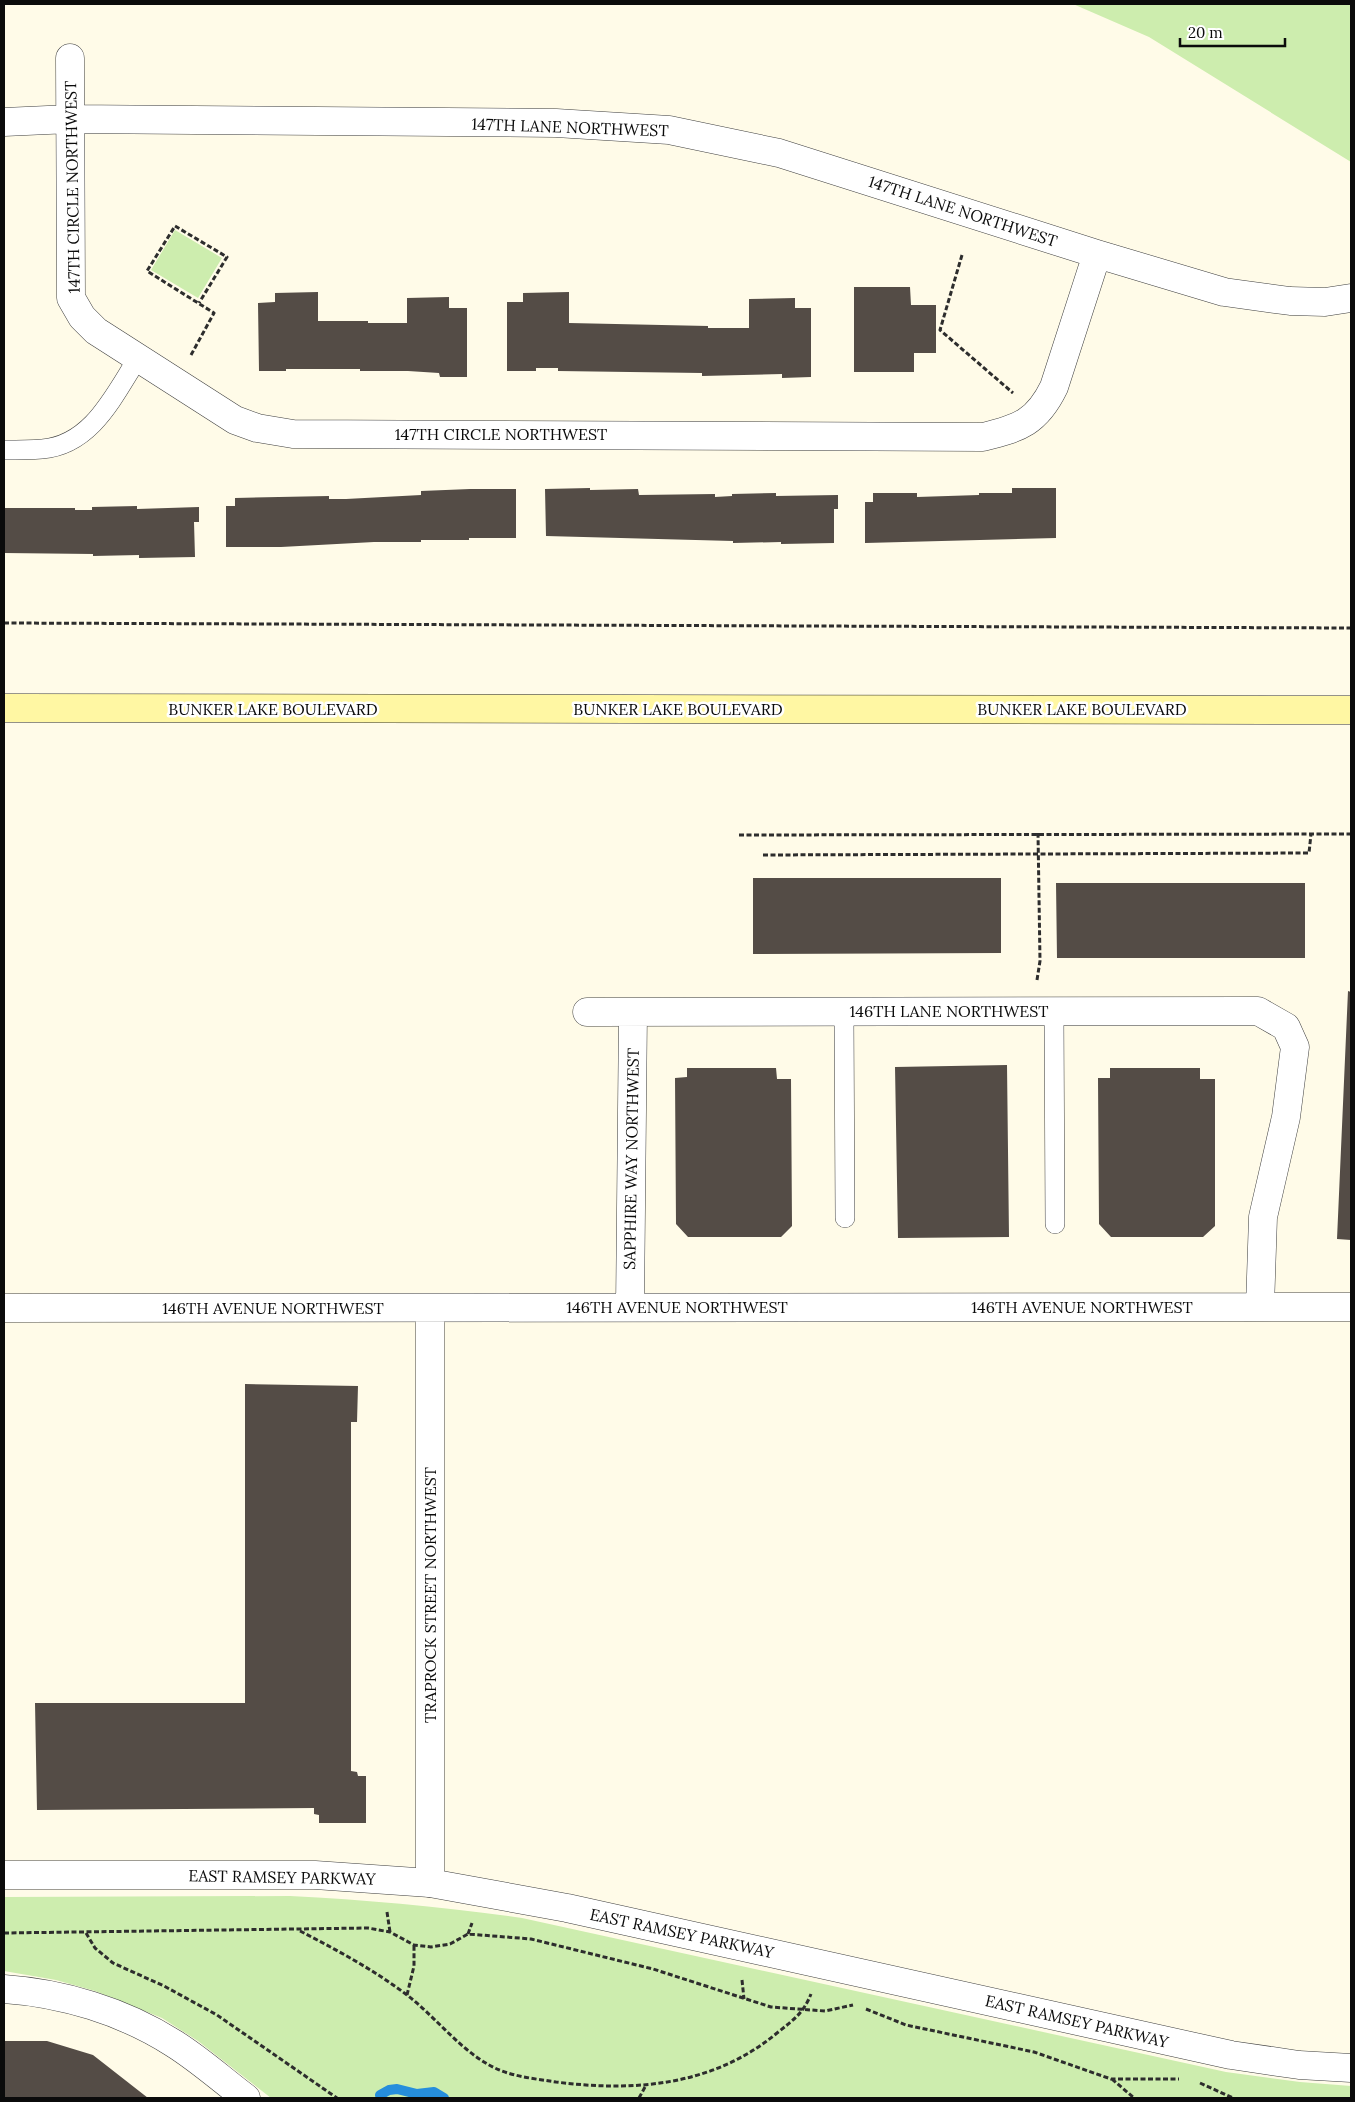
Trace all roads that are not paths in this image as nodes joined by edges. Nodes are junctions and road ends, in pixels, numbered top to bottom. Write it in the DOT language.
graph roads {
  1 [pos="70,58"];
  2 [pos="70,119"];
  3 [pos="4,122"];
  4 [pos="1097,254"];
  5 [pos="1351,298"];
  6 [pos="138,358"];
  7 [pos="4,450"];
  8 [pos="4,708"];
  9 [pos="1351,710"];
  10 [pos="1044,1011"];
  11 [pos="587,1012"];
  12 [pos="633,1012"];
  13 [pos="844,1012"];
  14 [pos="845,1218"];
  15 [pos="1055,1224"];
  16 [pos="630,1307"];
  17 [pos="1260,1307"];
  18 [pos="1351,1307"];
  19 [pos="4,1308"];
  20 [pos="430,1308"];
  21 [pos="4,1875"];
  22 [pos="430,1883"];
  23 [pos="4,1989"];
  24 [pos="1351,2068"];
  25 [pos="246,2098"];
  1 -- 2 [label="street, 147TH CIRCLE NORTHWEST"];
  2 -- 3 [label="street, 147TH LANE NORTHWEST"];
  2 -- 4 [label="street, 147TH LANE NORTHWEST"];
  2 -- 6 [label="street, 147TH CIRCLE NORTHWEST"];
  4 -- 5 [label="street, 147TH LANE NORTHWEST"];
  4 -- 6 [label="street, 147TH CIRCLE NORTHWEST"];
  6 -- 7 [label="lane"];
  8 -- 9 [label="main road, BUNKER LAKE BOULEVARD"];
  10 -- 13 [label="street, 146TH LANE NORTHWEST"];
  10 -- 15 [label="lane"];
  10 -- 17 [label="street, 146TH LANE NORTHWEST"];
  11 -- 12 [label="street, 146TH LANE NORTHWEST"];
  12 -- 13 [label="street, 146TH LANE NORTHWEST"];
  12 -- 16 [label="street, SAPPHIRE WAY NORTHWEST"];
  13 -- 14 [label="lane"];
  16 -- 17 [label="street, 146TH AVENUE NORTHWEST"];
  16 -- 20 [label="street, 146TH AVENUE NORTHWEST"];
  17 -- 18 [label="street, 146TH AVENUE NORTHWEST"];
  19 -- 20 [label="street, 146TH AVENUE NORTHWEST"];
  20 -- 22 [label="street, TRAPROCK STREET NORTHWEST"];
  21 -- 22 [label="street, EAST RAMSEY PARKWAY"];
  22 -- 24 [label="street, EAST RAMSEY PARKWAY"];
  23 -- 25 [label="street"];
}
